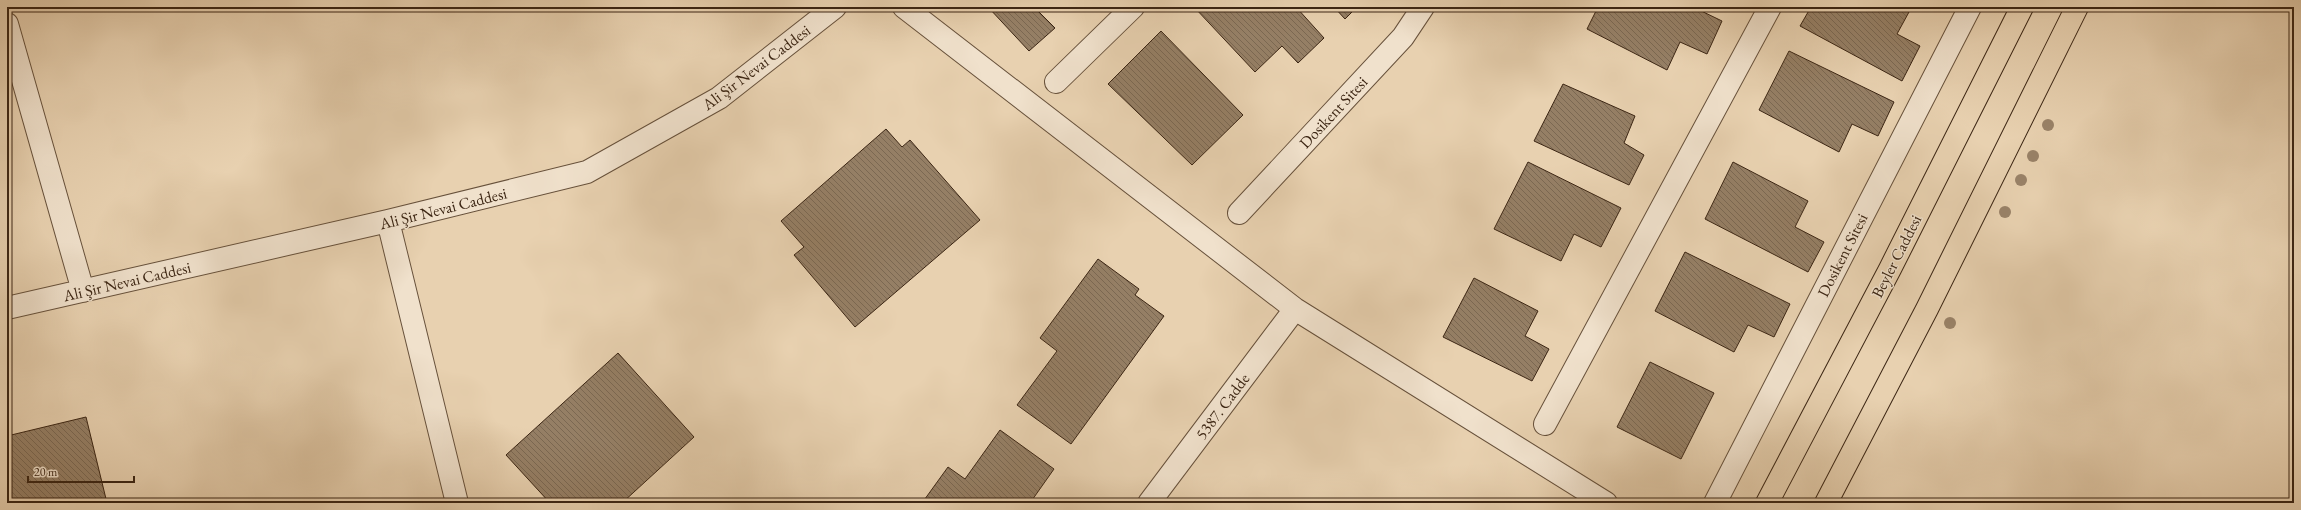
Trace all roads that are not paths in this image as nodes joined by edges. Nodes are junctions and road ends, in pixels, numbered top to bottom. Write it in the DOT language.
graph roads {
  1 [pos="835,7"];
  2 [pos="904,7"];
  3 [pos="1133,7"];
  4 [pos="1423,7"];
  5 [pos="1770,7"];
  6 [pos="1970,7"];
  7 [pos="2022,7"];
  8 [pos="2077,7"];
  9 [pos="7,24"];
  10 [pos="1056,82"];
  11 [pos="1239,213"];
  12 [pos="388,221"];
  13 [pos="83,291"];
  14 [pos="7,308"];
  15 [pos="1294,309"];
  16 [pos="1545,424"];
  17 [pos="457,503"];
  18 [pos="1149,503"];
  19 [pos="1606,503"];
  20 [pos="1715,503"];
  21 [pos="1767,503"];
  22 [pos="1826,503"];
  1 -- 12 [label="street, Ali Şir Nevai Caddesi"];
  2 -- 15 [label="street"];
  3 -- 10 [label="street"];
  4 -- 11 [label="street, Dosikent Sitesi"];
  5 -- 16 [label="street"];
  6 -- 20 [label="street, Dosikent Sitesi"];
  7 -- 21 [label="main road, Beyler Caddesi"];
  8 -- 22 [label="main road"];
  9 -- 13 [label="street"];
  12 -- 13 [label="street, Ali Şir Nevai Caddesi"];
  12 -- 17 [label="street"];
  13 -- 14 [label="street, Ali Şir Nevai Caddesi"];
  15 -- 18 [label="street, 5387. Cadde"];
  15 -- 19 [label="street"];
}
